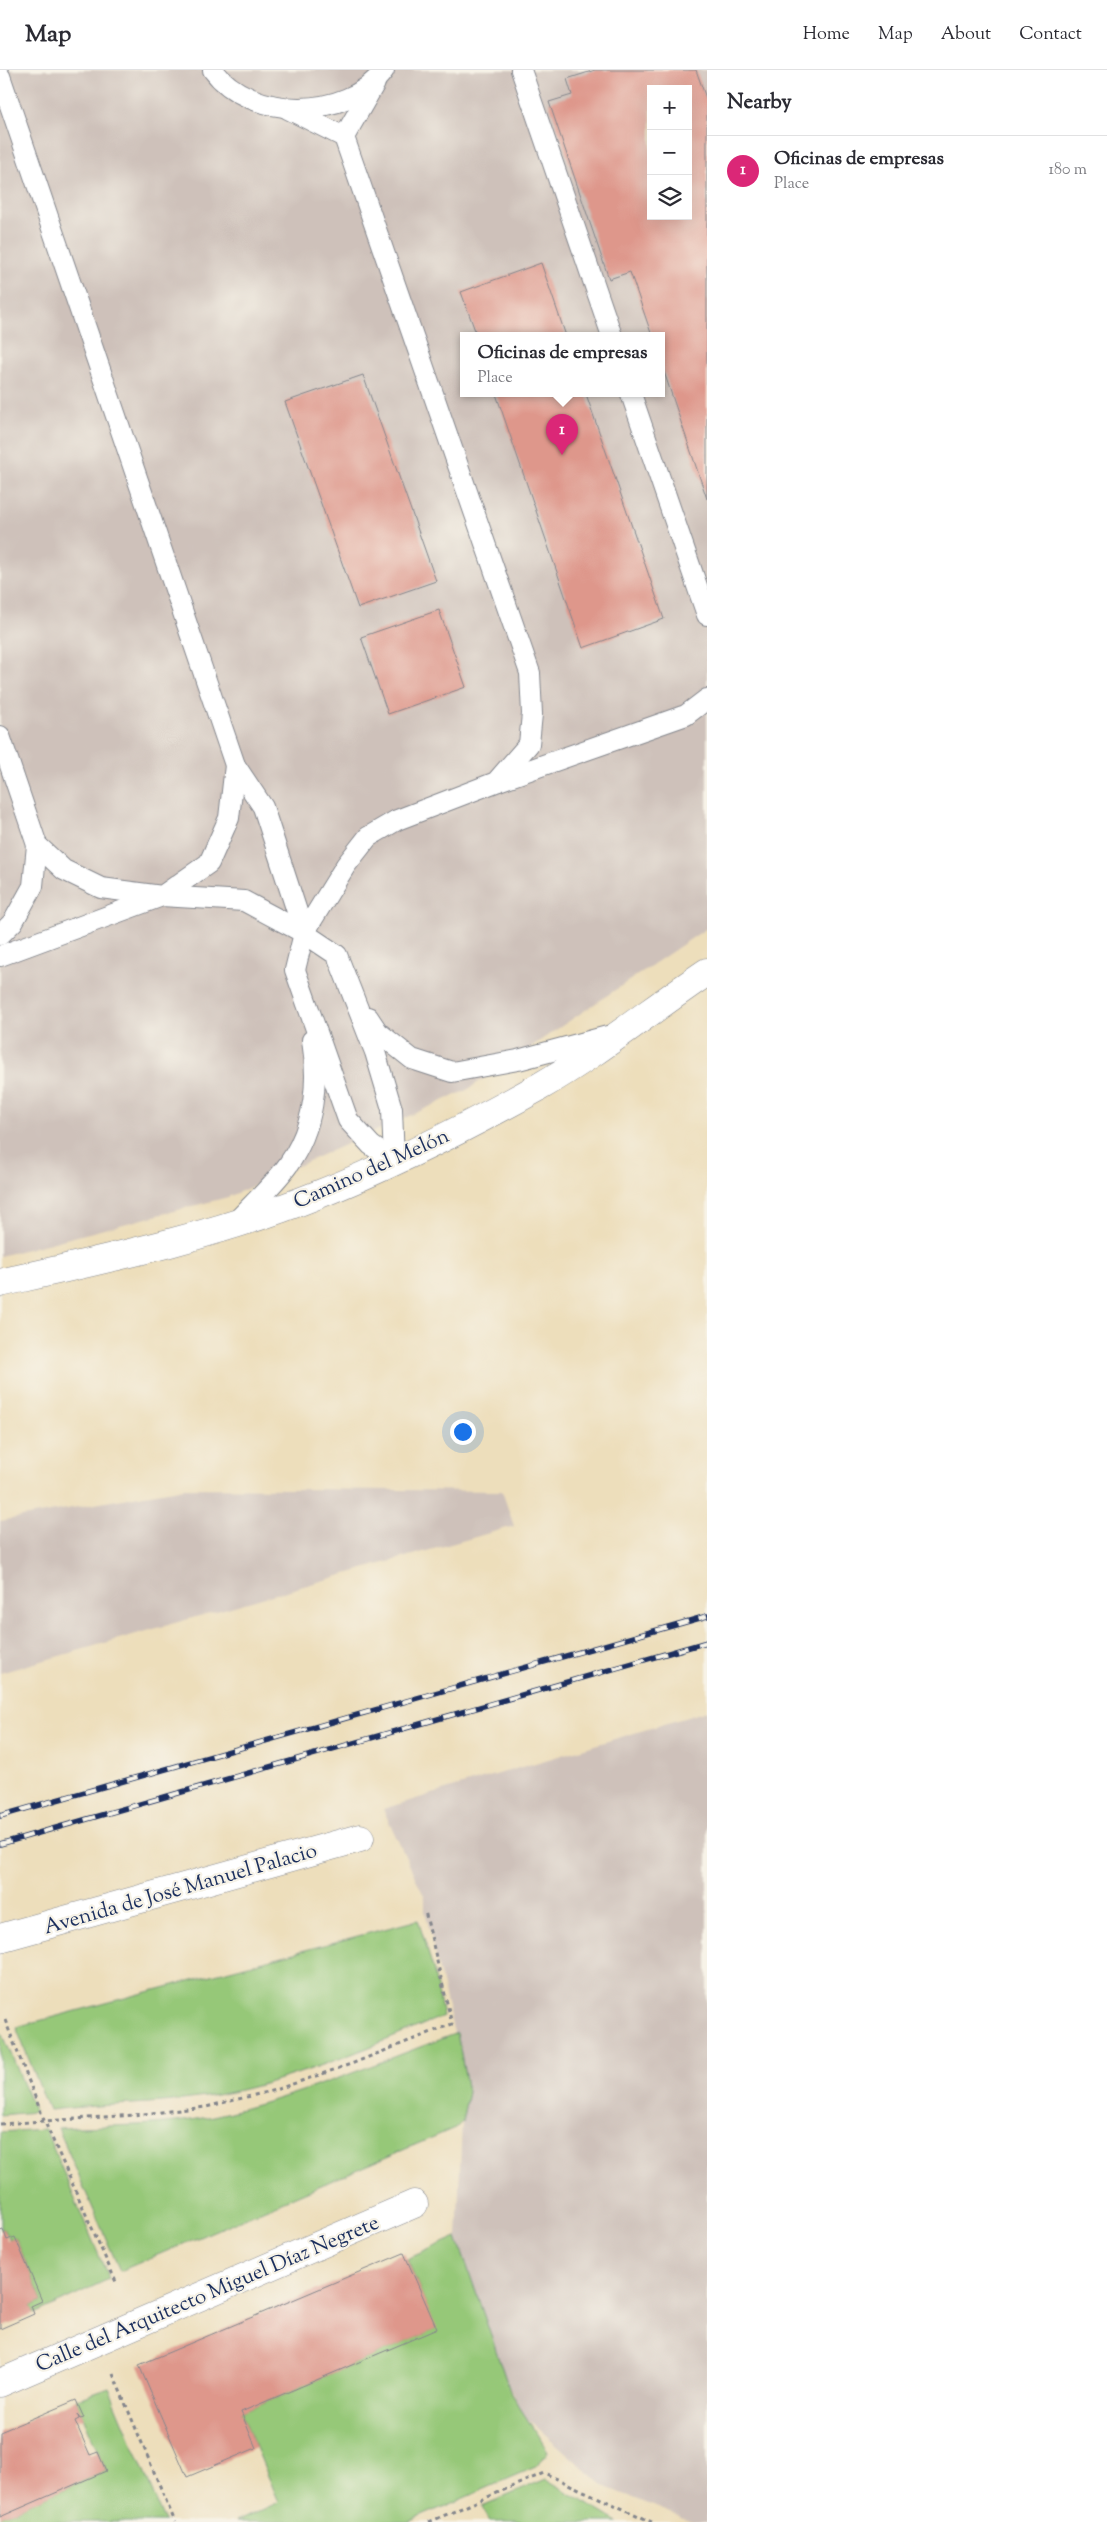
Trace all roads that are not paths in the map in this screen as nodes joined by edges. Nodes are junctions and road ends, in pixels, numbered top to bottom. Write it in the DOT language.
graph roads {
  1 [pos="213,70"];
  2 [pos="521,70"];
  3 [pos="381,73"];
  4 [pos="0,76"];
  5 [pos="288,109"];
  6 [pos="344,138"];
  7 [pos="611,332"];
  8 [pos="632,397"];
  9 [pos="707,615"];
  10 [pos="707,699"];
  11 [pos="0,736"];
  12 [pos="236,765"];
  13 [pos="496,782"];
  14 [pos="37,845"];
  15 [pos="162,896"];
  16 [pos="304,933"];
  17 [pos="0,935"];
  18 [pos="0,956"];
  19 [pos="707,972"];
  20 [pos="352,991"];
  21 [pos="306,1004"];
  22 [pos="620,1033"];
  23 [pos="394,1162"];
  24 [pos="233,1224"];
  25 [pos="0,1283"];
  26 [pos="360,1838"];
  27 [pos="0,1938"];
  28 [pos="414,2204"];
  29 [pos="0,2383"];
  1 -- 5 [label="lane"];
  2 -- 7 [label="lane"];
  3 -- 5 [label="lane"];
  3 -- 6 [label="lane"];
  4 -- 12 [label="lane"];
  5 -- 6 [label="lane"];
  6 -- 13 [label="lane"];
  8 -- 9 [label="lane"];
  10 -- 13 [label="lane"];
  11 -- 14 [label="lane"];
  12 -- 15 [label="lane"];
  12 -- 16 [label="lane"];
  13 -- 16 [label="lane"];
  14 -- 15 [label="lane"];
  14 -- 17 [label="lane"];
  15 -- 16 [label="lane"];
  15 -- 18 [label="lane"];
  16 -- 20 [label="lane"];
  16 -- 21 [label="lane"];
  19 -- 22 [label="street, Camino del Melón"];
  20 -- 22 [label="lane"];
  20 -- 23 [label="lane"];
  21 -- 23 [label="lane"];
  21 -- 24 [label="lane"];
  22 -- 23 [label="street, Camino del Melón"];
  23 -- 24 [label="street, Camino del Melón"];
  24 -- 25 [label="street, Camino del Melón"];
  26 -- 27 [label="street, Avenida de José Manuel Palacio"];
  28 -- 29 [label="street, Calle del Arquitecto Miguel Díaz Negrete"];
}
